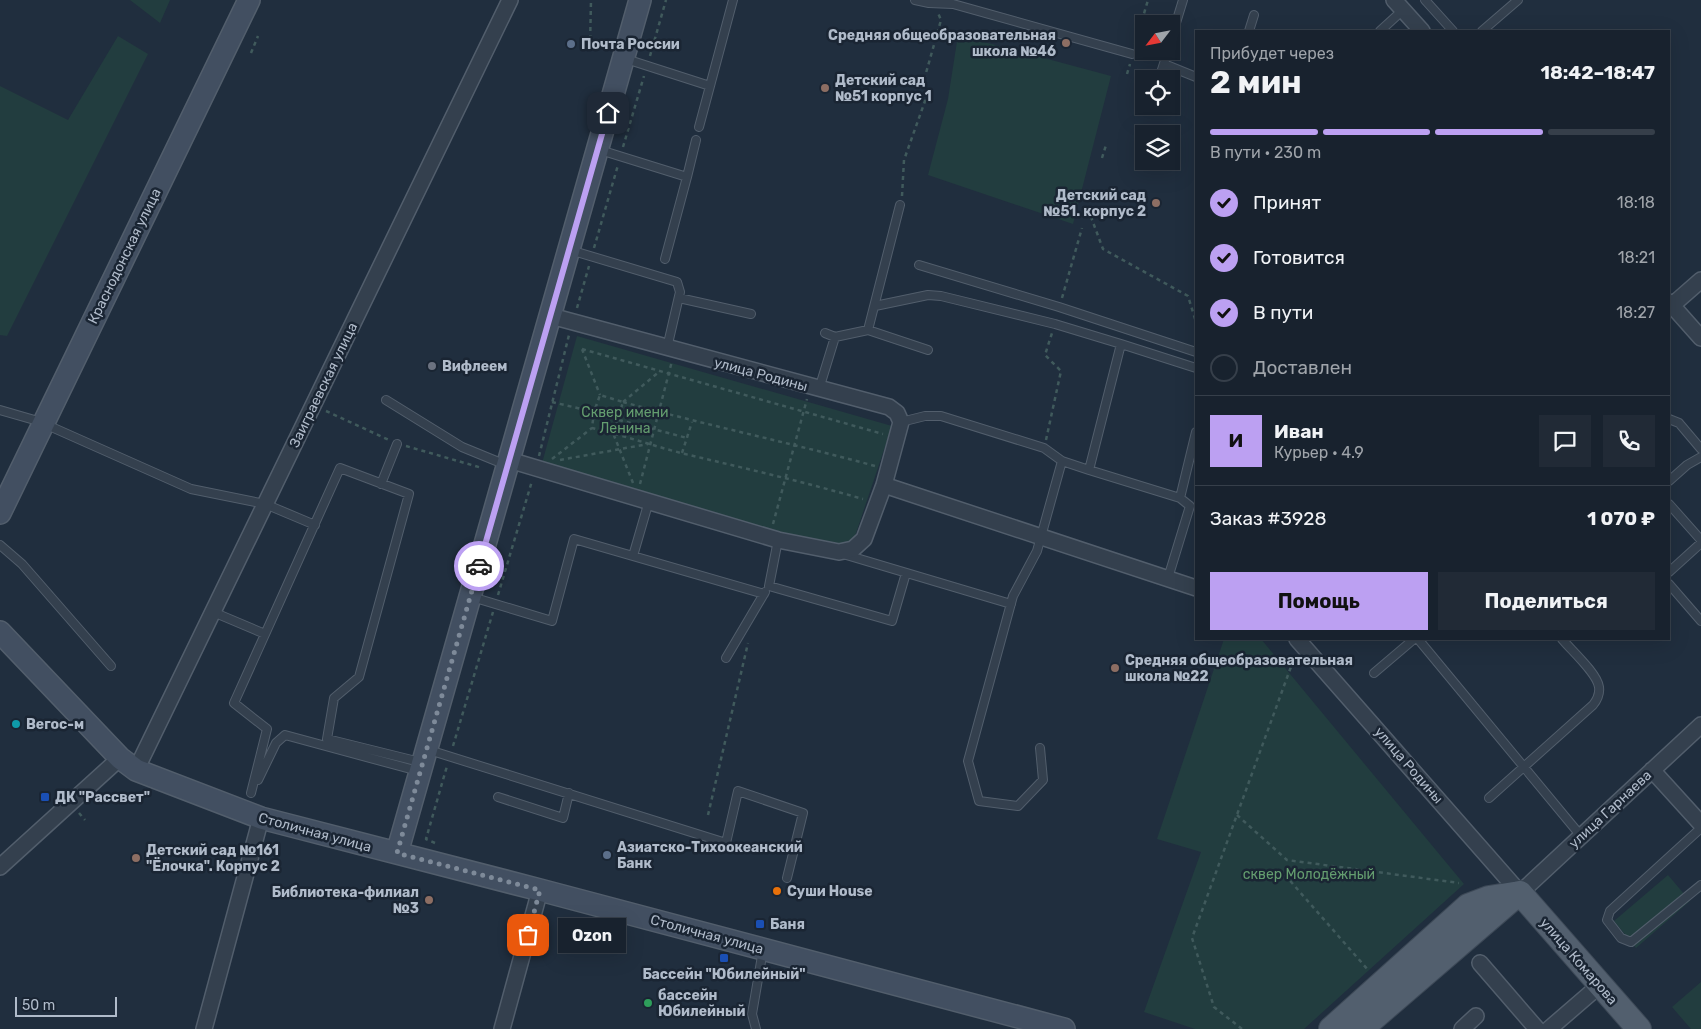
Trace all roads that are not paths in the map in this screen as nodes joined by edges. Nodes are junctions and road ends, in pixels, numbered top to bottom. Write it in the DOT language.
graph roads {
  1 [pos="249,0"];
  2 [pos="510,0"];
  3 [pos="640,0"];
  4 [pos="733,0"];
  5 [pos="915,0"];
  6 [pos="1183,0"];
  7 [pos="1425,0"];
  8 [pos="1518,0"];
  9 [pos="930,2"];
  10 [pos="1398,5"];
  11 [pos="1178,15"];
  12 [pos="1254,15"];
  13 [pos="1249,30"];
  14 [pos="1381,30"];
  15 [pos="1421,30"];
  16 [pos="1452,30"];
  17 [pos="1483,30"];
  18 [pos="1132,54"];
  19 [pos="624,58"];
  20 [pos="1165,60"];
  21 [pos="1164,64"];
  22 [pos="1162,70"];
  23 [pos="1195,77"];
  24 [pos="710,86"];
  25 [pos="699,127"];
  26 [pos="696,140"];
  27 [pos="598,149"];
  28 [pos="687,177"];
  29 [pos="900,205"];
  30 [pos="570,250"];
  31 [pos="666,259"];
  32 [pos="919,265"];
  33 [pos="1701,280"];
  34 [pos="679,298"];
  35 [pos="1670,305"];
  36 [pos="875,306"];
  37 [pos="752,314"];
  38 [pos="551,316"];
  39 [pos="868,330"];
  40 [pos="825,333"];
  41 [pos="836,337"];
  42 [pos="1701,338"];
  43 [pos="1122,344"];
  44 [pos="671,349"];
  45 [pos="928,350"];
  46 [pos="1195,352"];
  47 [pos="1195,368"];
  48 [pos="815,388"];
  49 [pos="386,400"];
  50 [pos="0,410"];
  51 [pos="1670,419"];
  52 [pos="901,422"];
  53 [pos="43,424"];
  54 [pos="1195,436"];
  55 [pos="397,444"];
  56 [pos="1701,449"];
  57 [pos="1701,457"];
  58 [pos="1062,461"];
  59 [pos="507,467"];
  60 [pos="1089,470"];
  61 [pos="1670,480"];
  62 [pos="381,484"];
  63 [pos="884,485"];
  64 [pos="640,495"];
  65 [pos="1180,498"];
  66 [pos="265,504"];
  67 [pos="1670,505"];
  68 [pos="1193,507"];
  69 [pos="0,513"];
  70 [pos="315,525"];
  71 [pos="1040,537"];
  72 [pos="774,538"];
  73 [pos="1701,542"];
  74 [pos="0,545"];
  75 [pos="839,552"];
  76 [pos="633,556"];
  77 [pos="1670,571"];
  78 [pos="906,573"];
  79 [pos="1168,578"];
  80 [pos="1670,585"];
  81 [pos="769,586"];
  82 [pos="1195,588"];
  83 [pos="764,594"];
  84 [pos="470,597"];
  85 [pos="1011,604"];
  86 [pos="1698,611"];
  87 [pos="213,612"];
  88 [pos="1701,621"];
  89 [pos="0,632"];
  90 [pos="266,634"];
  91 [pos="1298,640"];
  92 [pos="1415,640"];
  93 [pos="1417,640"];
  94 [pos="1563,640"];
  95 [pos="726,658"];
  96 [pos="111,666"];
  97 [pos="1374,673"];
  98 [pos="1701,726"];
  99 [pos="1040,748"];
  100 [pos="424,761"];
  101 [pos="128,764"];
  102 [pos="1524,767"];
  103 [pos="1652,770"];
  104 [pos="570,793"];
  105 [pos="498,797"];
  106 [pos="1489,798"];
  107 [pos="251,808"];
  108 [pos="1701,824"];
  109 [pos="1701,828"];
  110 [pos="1581,836"];
  111 [pos="397,853"];
  112 [pos="0,867"];
  113 [pos="787,878"];
  114 [pos="1701,885"];
  115 [pos="540,890"];
  116 [pos="1520,893"];
  117 [pos="763,948"];
  118 [pos="1480,963"];
  119 [pos="1600,985"];
  120 [pos="1476,1016"];
  121 [pos="204,1029"];
  122 [pos="502,1029"];
  123 [pos="756,1029"];
  124 [pos="1064,1029"];
  125 [pos="1331,1029"];
  126 [pos="1361,1029"];
  127 [pos="1462,1029"];
  128 [pos="1537,1029"];
  129 [pos="1549,1029"];
  130 [pos="1639,1029"];
  1 -- 53 [label="street, Краснодонская улица"];
  2 -- 66 [label="street, Заиграевская улица"];
  3 -- 19 [label="street"];
  4 -- 24 [label="lane"];
  5 -- 9 [label="lane"];
  6 -- 11 [label="lane"];
  7 -- 16 [label="lane"];
  8 -- 17 [label="lane"];
  9 -- 18 [label="lane"];
  10 -- 14 [label="lane"];
  10 -- 15 [label="street"];
  12 -- 13 [label="lane"];
  19 -- 24 [label="lane"];
  19 -- 27 [label="street"];
  20 -- 21 [label="lane"];
  21 -- 22 [label="lane"];
  21 -- 23 [label="lane"];
  24 -- 25 [label="lane"];
  26 -- 28 [label="lane"];
  27 -- 28 [label="lane"];
  27 -- 30 [label="street"];
  28 -- 31 [label="lane"];
  29 -- 36 [label="lane"];
  30 -- 34 [label="lane"];
  30 -- 38 [label="street"];
  32 -- 46 [label="lane"];
  33 -- 35 [label="street"];
  34 -- 37 [label="lane"];
  34 -- 44 [label="lane"];
  35 -- 42 [label="street"];
  36 -- 39 [label="lane"];
  36 -- 43 [label="lane"];
  38 -- 44 [label="street, улица Родины"];
  38 -- 59 [label="street"];
  39 -- 41 [label="lane"];
  39 -- 45 [label="lane"];
  40 -- 41 [label="lane"];
  41 -- 48 [label="lane"];
  43 -- 47 [label="lane"];
  43 -- 60 [label="lane"];
  44 -- 48 [label="street, улица Родины"];
  48 -- 52 [label="street, улица Родины"];
  49 -- 59 [label="lane"];
  50 -- 53 [label="lane"];
  51 -- 56 [label="lane"];
  52 -- 58 [label="lane"];
  52 -- 63 [label="street"];
  53 -- 66 [label="lane"];
  53 -- 69 [label="street, Краснодонская улица"];
  54 -- 65 [label="lane"];
  55 -- 62 [label="lane"];
  57 -- 61 [label="lane"];
  58 -- 60 [label="lane"];
  58 -- 71 [label="lane"];
  59 -- 64 [label="street"];
  59 -- 84 [label="street"];
  60 -- 65 [label="lane"];
  62 -- 70 [label="lane"];
  62 -- 100 [label="lane"];
  63 -- 71 [label="street"];
  63 -- 75 [label="street"];
  64 -- 72 [label="street"];
  64 -- 76 [label="lane"];
  65 -- 68 [label="lane"];
  66 -- 70 [label="lane"];
  66 -- 87 [label="street, Заиграевская улица"];
  67 -- 73 [label="lane"];
  68 -- 79 [label="lane"];
  70 -- 90 [label="lane"];
  71 -- 79 [label="street"];
  71 -- 85 [label="lane"];
  72 -- 75 [label="street"];
  72 -- 81 [label="lane"];
  73 -- 77 [label="lane"];
  74 -- 96 [label="lane"];
  75 -- 78 [label="lane"];
  76 -- 83 [label="lane"];
  76 -- 84 [label="lane"];
  78 -- 81 [label="lane"];
  78 -- 85 [label="lane"];
  79 -- 82 [label="street"];
  80 -- 86 [label="lane"];
  81 -- 83 [label="lane"];
  83 -- 95 [label="lane"];
  84 -- 100 [label="street"];
  85 -- 99 [label="lane"];
  86 -- 88 [label="lane"];
  87 -- 90 [label="lane"];
  87 -- 101 [label="street, Заиграевская улица"];
  89 -- 101 [label="street, Столичная улица"];
  90 -- 107 [label="lane"];
  91 -- 116 [label="street, улица Родины"];
  92 -- 97 [label="lane"];
  93 -- 102 [label="lane"];
  94 -- 102 [label="lane"];
  98 -- 103 [label="street, улица Гарнаева"];
  100 -- 104 [label="lane"];
  100 -- 107 [label="lane"];
  100 -- 111 [label="street"];
  101 -- 107 [label="street, Столичная улица"];
  101 -- 112 [label="street, Заиграевская улица"];
  102 -- 106 [label="lane"];
  102 -- 110 [label="lane"];
  103 -- 108 [label="street"];
  103 -- 110 [label="street, улица Гарнаева"];
  104 -- 105 [label="lane"];
  104 -- 113 [label="lane"];
  107 -- 111 [label="street, Столичная улица"];
  107 -- 121 [label="street"];
  109 -- 114 [label="lane"];
  110 -- 116 [label="street, улица Гарнаева"];
  111 -- 115 [label="street, Столичная улица"];
  115 -- 117 [label="street, Столичная улица"];
  115 -- 122 [label="street"];
  116 -- 119 [label="main road, улица Комарова"];
  116 -- 125 [label="main road"];
  116 -- 126 [label="main road, улица Гарнаева"];
  117 -- 123 [label="lane"];
  117 -- 124 [label="street, Столичная улица"];
  118 -- 128 [label="street"];
  119 -- 129 [label="street"];
  119 -- 130 [label="main road, улица Комарова"];
  120 -- 127 [label="street"];
}
